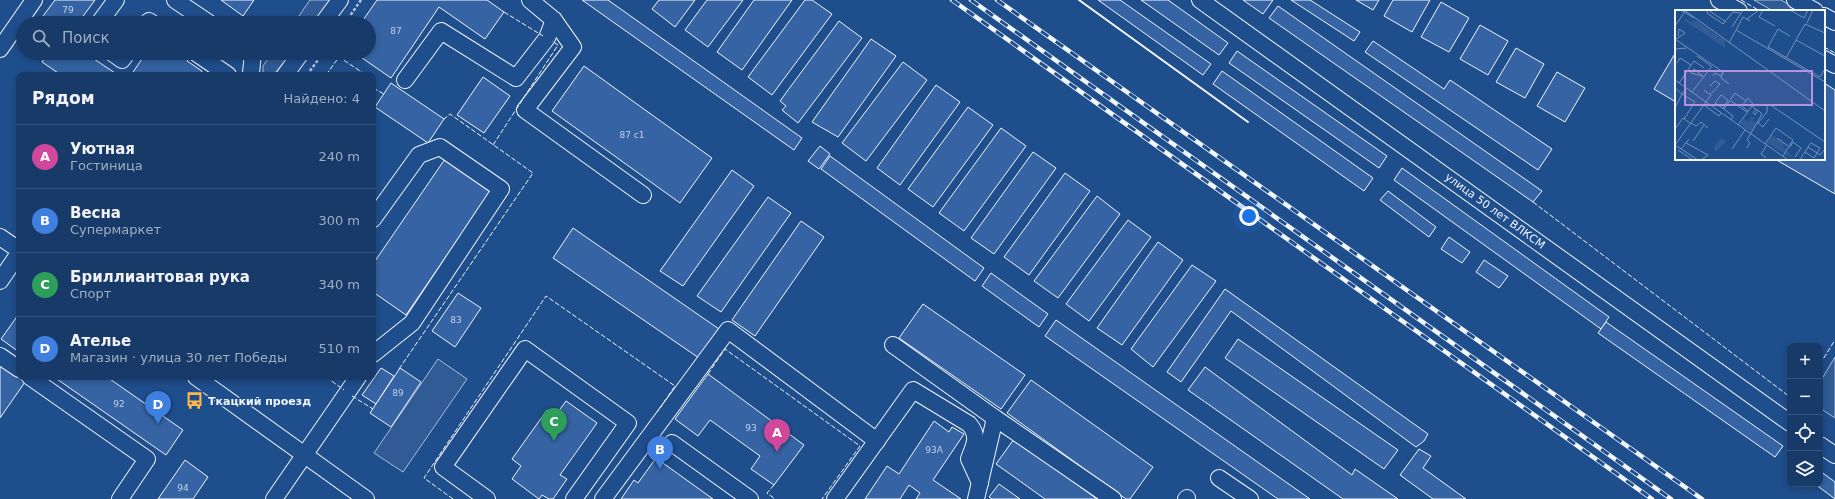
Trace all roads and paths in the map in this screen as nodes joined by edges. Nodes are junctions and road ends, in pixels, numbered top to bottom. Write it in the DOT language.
graph roads {
  1 [pos="34,0"];
  2 [pos="116,0"];
  3 [pos="175,0"];
  4 [pos="340,0"];
  5 [pos="361,0"];
  6 [pos="530,0"];
  7 [pos="1200,0"];
  8 [pos="1719,0"];
  9 [pos="1795,0"];
  10 [pos="1737,10"];
  11 [pos="1813,10"];
  12 [pos="23,16"];
  13 [pos="104,16"];
  14 [pos="199,16"];
  15 [pos="328,16"];
  16 [pos="350,16"];
  17 [pos="1825,17"];
  18 [pos="554,20"];
  19 [pos="1835,22"];
  20 [pos="16,26"];
  21 [pos="0,49"];
  22 [pos="206,60"];
  23 [pos="252,60"];
  24 [pos="296,60"];
  25 [pos="318,60"];
  26 [pos="1825,60"];
  27 [pos="1835,65"];
  28 [pos="224,72"];
  29 [pos="251,72"];
  30 [pos="287,72"];
  31 [pos="309,72"];
  32 [pos="405,80"];
  33 [pos="643,195"];
  34 [pos="376,215"];
  35 [pos="0,237"];
  36 [pos="16,250"];
  37 [pos="16,257"];
  38 [pos="0,281"];
  39 [pos="893,345"];
  40 [pos="376,352"];
  41 [pos="0,356"];
  42 [pos="16,367"];
  43 [pos="34,380"];
  44 [pos="200,380"];
  45 [pos="356,380"];
  46 [pos="995,418"];
  47 [pos="1787,421"];
  48 [pos="877,441"];
  49 [pos="672,443"];
  50 [pos="1823,447"];
  51 [pos="305,455"];
  52 [pos="1835,455"];
  53 [pos="1219,478"];
  54 [pos="980,483"];
  55 [pos="120,499"];
  56 [pos="274,499"];
  57 [pos="366,499"];
  58 [pos="487,499"];
  59 [pos="574,499"];
  60 [pos="602,499"];
  61 [pos="750,499"];
  62 [pos="835,499"];
  63 [pos="976,499"];
  64 [pos="1113,499"];
  65 [pos="1250,499"];
  1 -- 12 [label="street"];
  2 -- 13 [label="street"];
  3 -- 14 [label="street"];
  4 -- 15 [label="street"];
  5 -- 16 [label="path"];
  6 -- 18 [label="street"];
  7 -- 47 [label="street, улица 50 лет ВЛКСМ"];
  8 -- 10 [label="street"];
  9 -- 11 [label="street"];
  17 -- 19 [label="street"];
  18 -- 32 [label="street"];
  18 -- 33 [label="street"];
  20 -- 21 [label="street"];
  22 -- 28 [label="street"];
  23 -- 29 [label="street"];
  24 -- 30 [label="street"];
  25 -- 31 [label="path"];
  26 -- 27 [label="street"];
  34 -- 40 [label="street"];
  35 -- 36 [label="street"];
  37 -- 38 [label="street"];
  39 -- 46 [label="street"];
  41 -- 42 [label="street"];
  43 -- 55 [label="street"];
  44 -- 51 [label="street"];
  45 -- 51 [label="street"];
  46 -- 54 [label="street"];
  46 -- 64 [label="street"];
  48 -- 54 [label="street"];
  48 -- 60 [label="street"];
  48 -- 62 [label="street"];
  49 -- 61 [label="street"];
  50 -- 52 [label="street"];
  51 -- 56 [label="street"];
  51 -- 57 [label="street"];
  53 -- 65 [label="street"];
  54 -- 63 [label="street"];
  58 -- 59 [label="street"];
}
